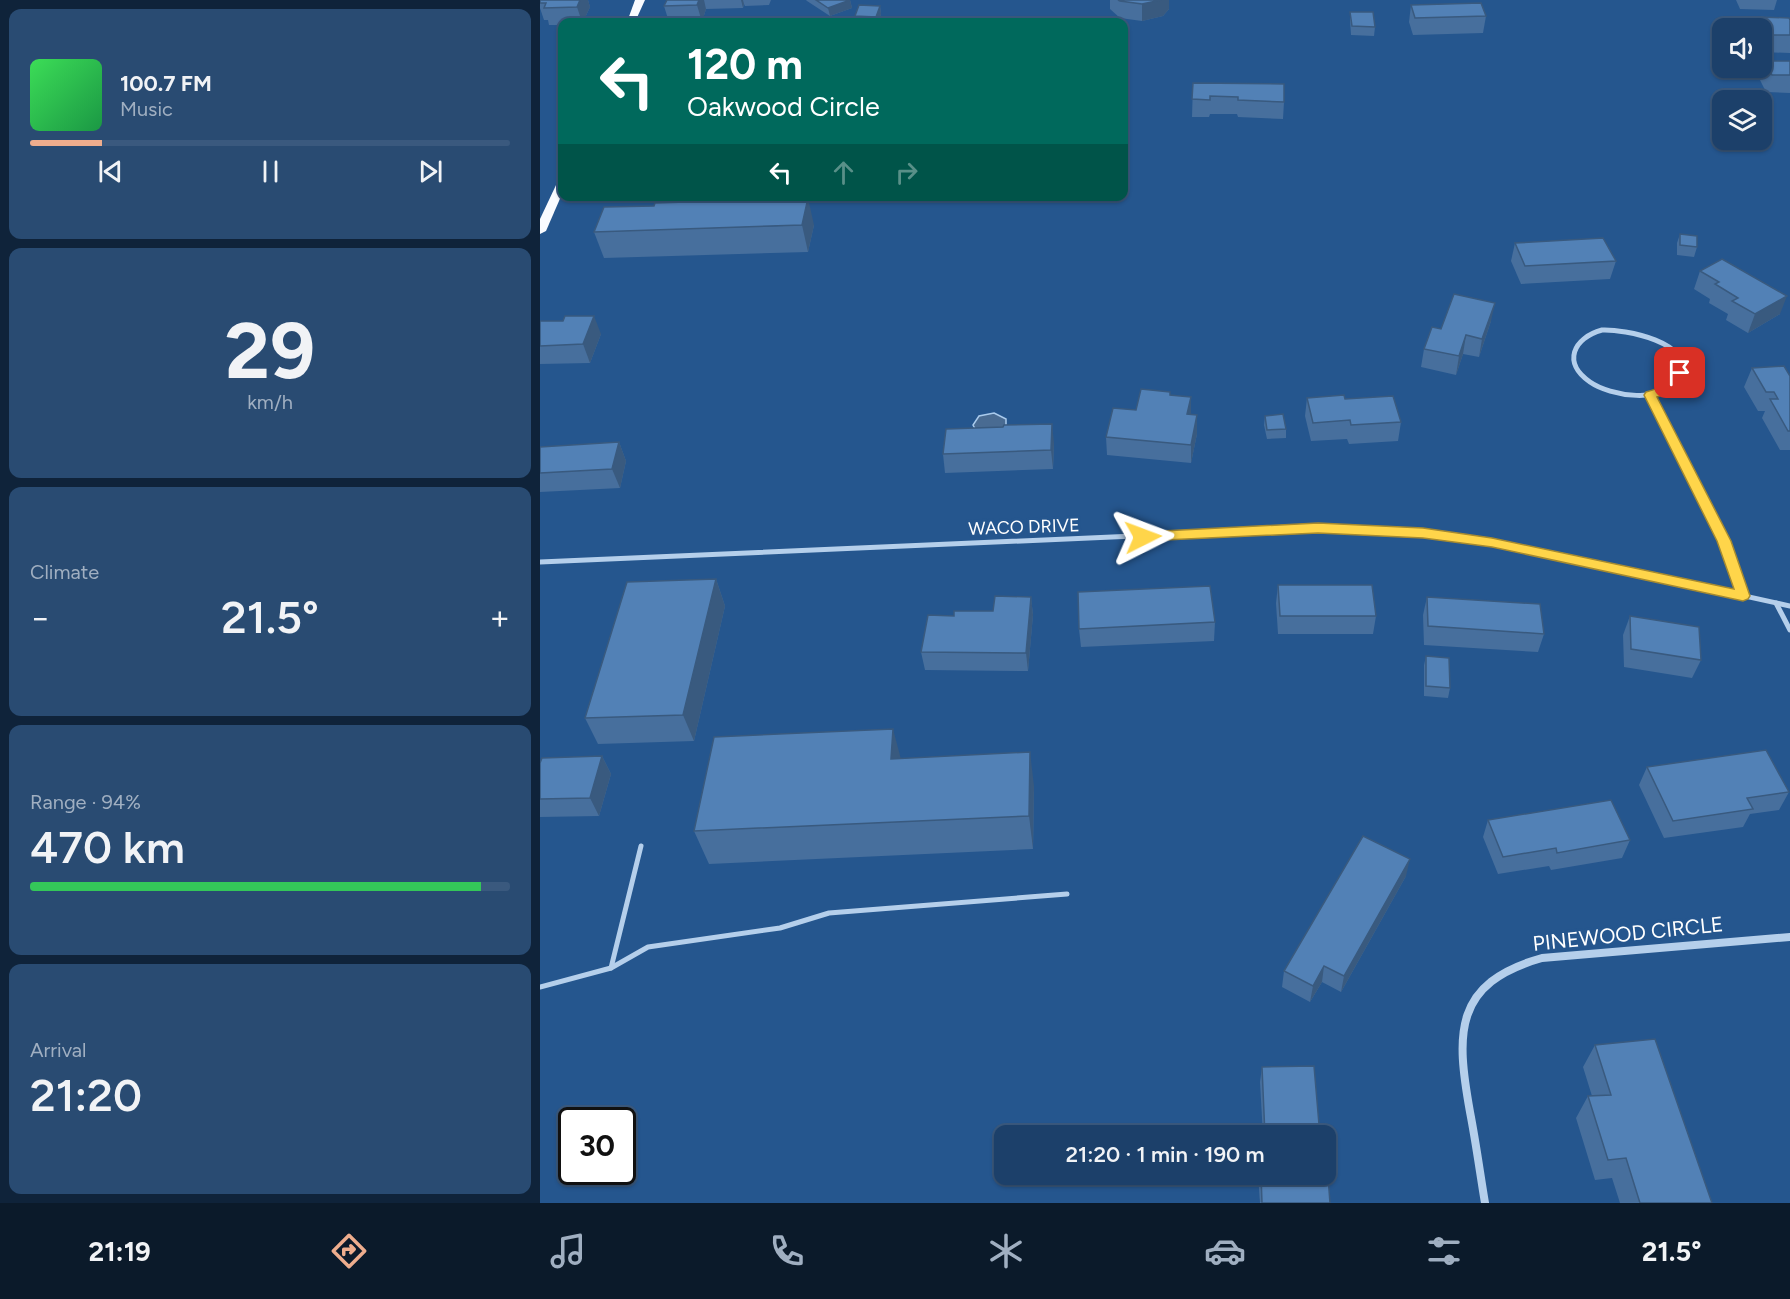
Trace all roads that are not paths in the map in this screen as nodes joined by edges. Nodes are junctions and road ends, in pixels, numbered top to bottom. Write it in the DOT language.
graph roads {
  1 [pos="640,0"];
  2 [pos="633,18"];
  3 [pos="558,192"];
  4 [pos="540,231"];
  5 [pos="1650,395"];
  6 [pos="540,562"];
  7 [pos="1743,596"];
  8 [pos="1776,603"];
  9 [pos="1790,606"];
  10 [pos="1790,630"];
  11 [pos="641,846"];
  12 [pos="1067,894"];
  13 [pos="1790,937"];
  14 [pos="611,968"];
  15 [pos="540,987"];
  16 [pos="1485,1203"];
  1 -- 2 [label="main road"];
  3 -- 4 [label="main road"];
  5 -- 5 [label="street"];
  5 -- 7 [label="street"];
  6 -- 7 [label="street, WACO DRIVE"];
  7 -- 8 [label="street, WACO DRIVE"];
  8 -- 9 [label="street, WACO DRIVE"];
  8 -- 10 [label="street"];
  11 -- 14 [label="lane"];
  12 -- 14 [label="lane"];
  13 -- 16 [label="street, PINEWOOD CIRCLE"];
  14 -- 15 [label="lane"];
}
